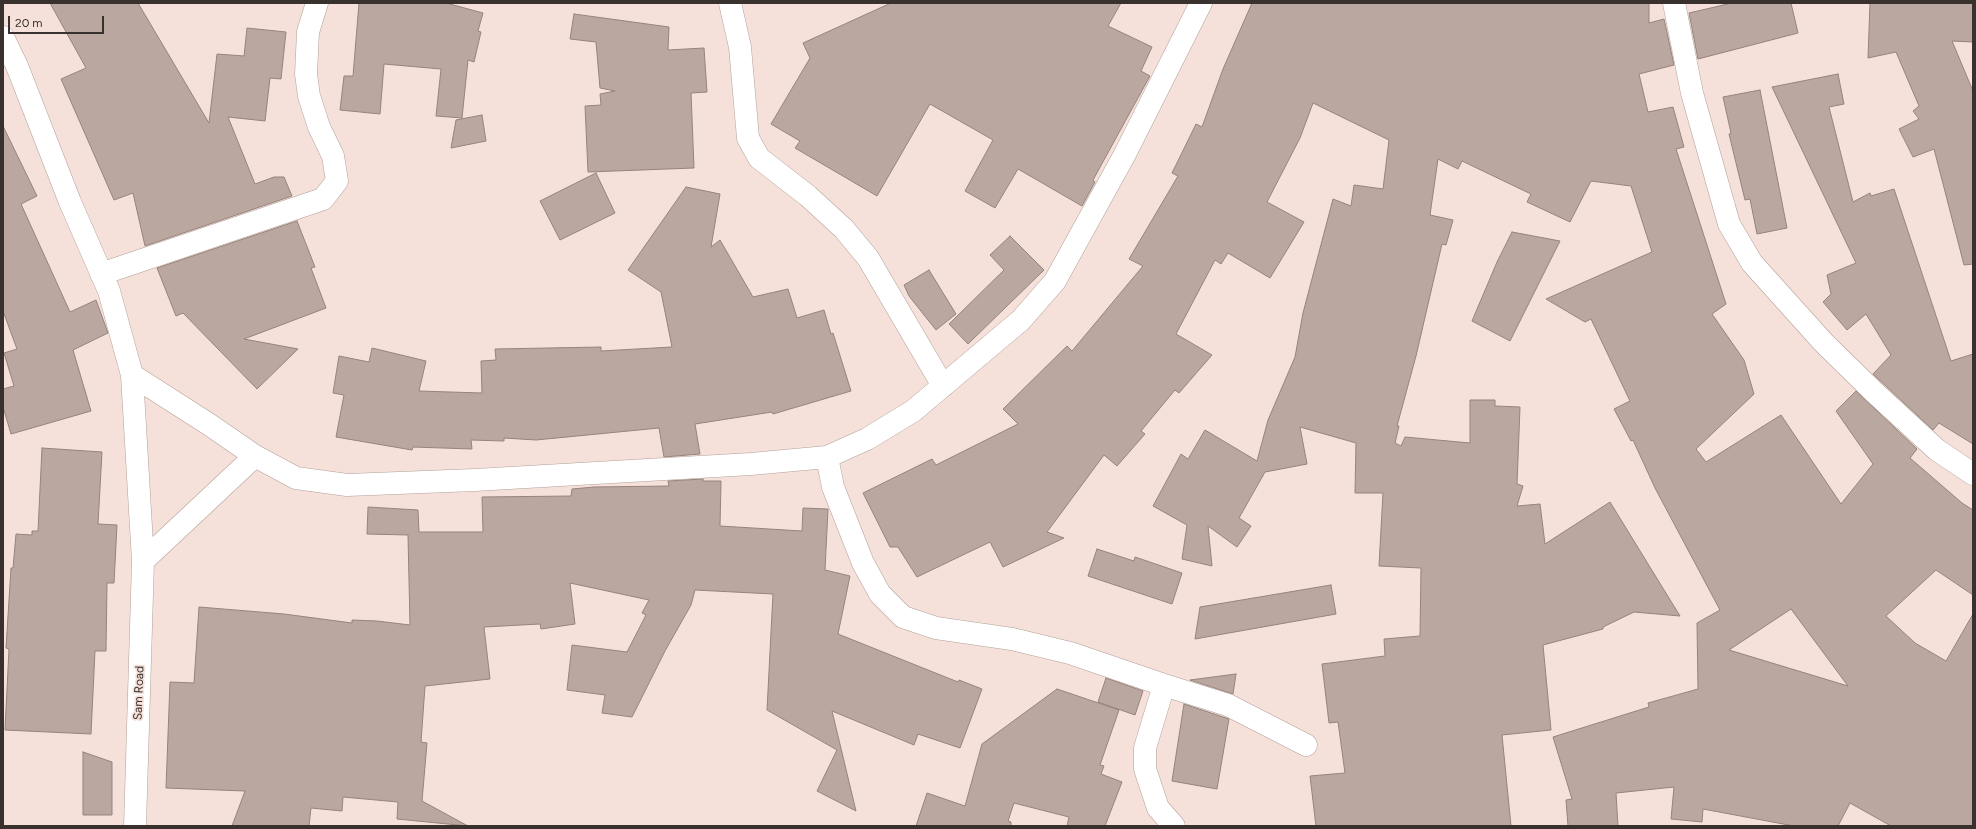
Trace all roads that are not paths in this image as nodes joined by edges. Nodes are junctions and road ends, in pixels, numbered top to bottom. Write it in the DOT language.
graph roads {
  1 [pos="317,3"];
  2 [pos="730,3"];
  3 [pos="1201,3"];
  4 [pos="1674,3"];
  5 [pos="3,38"];
  6 [pos="101,274"];
  7 [pos="132,375"];
  8 [pos="943,386"];
  9 [pos="255,456"];
  10 [pos="827,457"];
  11 [pos="1973,474"];
  12 [pos="143,561"];
  13 [pos="1164,685"];
  14 [pos="1306,745"];
  15 [pos="135,826"];
  16 [pos="1174,826"];
  1 -- 6 [label="street"];
  2 -- 8 [label="street"];
  3 -- 8 [label="street"];
  4 -- 11 [label="street"];
  5 -- 6 [label="street, Sam Road"];
  6 -- 7 [label="street, Sam Road"];
  7 -- 9 [label="street"];
  7 -- 12 [label="street, Sam Road"];
  8 -- 10 [label="street"];
  9 -- 10 [label="street"];
  9 -- 12 [label="street"];
  10 -- 13 [label="street"];
  12 -- 15 [label="street, Sam Road"];
  13 -- 14 [label="street"];
  13 -- 16 [label="street"];
}
